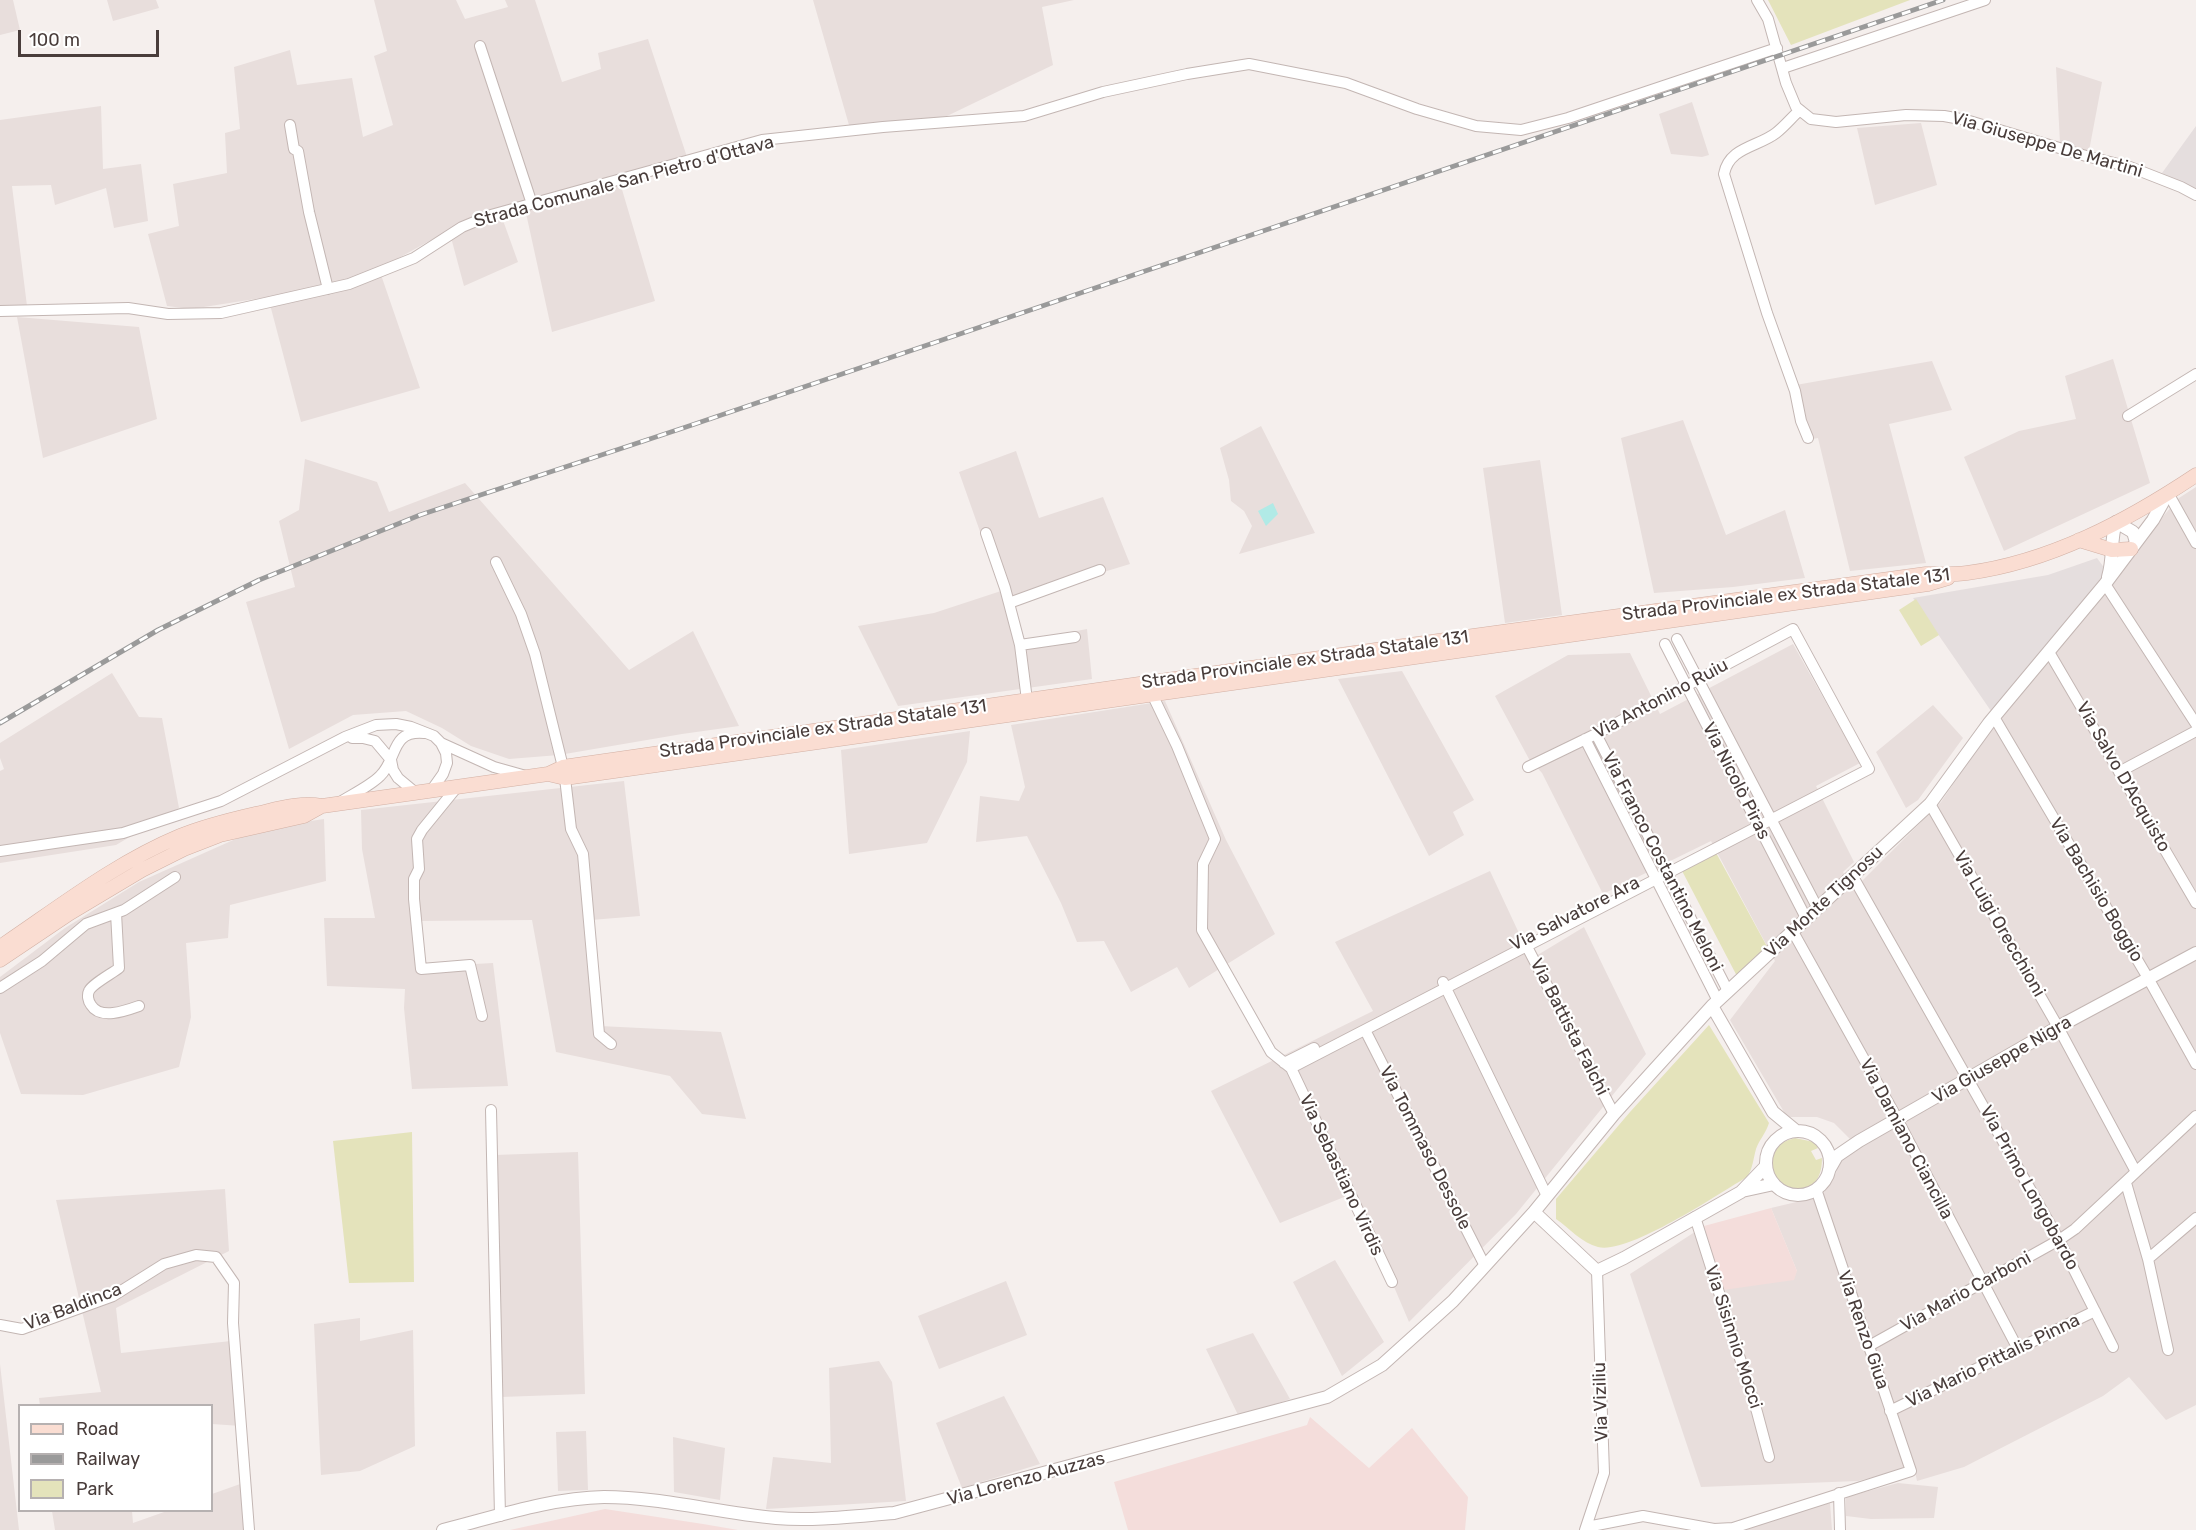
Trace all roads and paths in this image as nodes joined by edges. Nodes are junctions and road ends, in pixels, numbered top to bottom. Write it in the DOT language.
graph roads {
  1 [pos="1757,0"];
  2 [pos="1985,0"];
  3 [pos="480,46"];
  4 [pos="1777,48"];
  5 [pos="1783,68"];
  6 [pos="1800,110"];
  7 [pos="290,125"];
  8 [pos="2196,195"];
  9 [pos="532,204"];
  10 [pos="328,289"];
  11 [pos="0,311"];
  12 [pos="2196,374"];
  13 [pos="2128,416"];
  14 [pos="1808,438"];
  15 [pos="2196,475"];
  16 [pos="2168,494"];
  17 [pos="2116,522"];
  18 [pos="986,533"];
  19 [pos="2079,540"];
  20 [pos="2196,543"];
  21 [pos="2133,546"];
  22 [pos="2112,550"];
  23 [pos="496,562"];
  24 [pos="1100,570"];
  25 [pos="1964,573"];
  26 [pos="2105,584"];
  27 [pos="1009,603"];
  28 [pos="1075,637"];
  29 [pos="1677,639"];
  30 [pos="1665,644"];
  31 [pos="1020,645"];
  32 [pos="2049,652"];
  33 [pos="1699,679"];
  34 [pos="1687,685"];
  35 [pos="1152,694"];
  36 [pos="1027,700"];
  37 [pos="1994,717"];
  38 [pos="2196,723"];
  39 [pos="2196,731"];
  40 [pos="424,733"];
  41 [pos="1596,734"];
  42 [pos="345,738"];
  43 [pos="1585,739"];
  44 [pos="441,743"];
  45 [pos="391,760"];
  46 [pos="1528,767"];
  47 [pos="1868,767"];
  48 [pos="564,772"];
  49 [pos="2120,772"];
  50 [pos="529,777"];
  51 [pos="457,787"];
  52 [pos="431,791"];
  53 [pos="416,793"];
  54 [pos="1930,804"];
  55 [pos="329,805"];
  56 [pos="1771,818"];
  57 [pos="1758,824"];
  58 [pos="0,851"];
  59 [pos="1666,871"];
  60 [pos="1852,875"];
  61 [pos="176,877"];
  62 [pos="1654,877"];
  63 [pos="2196,903"];
  64 [pos="1817,907"];
  65 [pos="116,913"];
  66 [pos="1806,918"];
  67 [pos="1792,930"];
  68 [pos="1525,943"];
  69 [pos="0,946"];
  70 [pos="2196,953"];
  71 [pos="0,960"];
  72 [pos="2148,978"];
  73 [pos="1445,985"];
  74 [pos="0,988"];
  75 [pos="1728,991"];
  76 [pos="1715,1003"];
  77 [pos="139,1006"];
  78 [pos="482,1016"];
  79 [pos="2058,1028"];
  80 [pos="1365,1030"];
  81 [pos="611,1044"];
  82 [pos="2196,1064"];
  83 [pos="1288,1066"];
  84 [pos="1968,1080"];
  85 [pos="491,1110"];
  86 [pos="1773,1112"];
  87 [pos="1614,1114"];
  88 [pos="2196,1116"];
  89 [pos="1897,1120"];
  90 [pos="1796,1131"];
  91 [pos="1776,1140"];
  92 [pos="1821,1141"];
  93 [pos="1856,1143"];
  94 [pos="1766,1166"];
  95 [pos="1828,1170"];
  96 [pos="2136,1172"];
  97 [pos="1774,1184"];
  98 [pos="2126,1184"];
  99 [pos="1816,1189"];
  100 [pos="1741,1192"];
  101 [pos="1547,1196"];
  102 [pos="1533,1212"];
  103 [pos="1695,1217"];
  104 [pos="2196,1218"];
  105 [pos="2059,1240"];
  106 [pos="2148,1259"];
  107 [pos="1485,1266"];
  108 [pos="1597,1271"];
  109 [pos="1392,1282"];
  110 [pos="1983,1282"];
  111 [pos="2095,1311"];
  112 [pos="0,1325"];
  113 [pos="1869,1346"];
  114 [pos="2113,1347"];
  115 [pos="2018,1348"];
  116 [pos="2168,1350"];
  117 [pos="1890,1411"];
  118 [pos="1769,1457"];
  119 [pos="1839,1493"];
  120 [pos="500,1516"];
  121 [pos="1586,1528"];
  122 [pos="249,1530"];
  123 [pos="443,1530"];
  124 [pos="1840,1530"];
  1 -- 4 [label="street"];
  2 -- 5 [label="street"];
  3 -- 9 [label="street"];
  4 -- 5 [label="street"];
  4 -- 9 [label="street, Strada Comunale San Pietro d'Ottava"];
  5 -- 6 [label="street"];
  6 -- 8 [label="street, Via Giuseppe De Martini"];
  6 -- 14 [label="street"];
  7 -- 10 [label="street"];
  9 -- 10 [label="street, Strada Comunale San Pietro d'Ottava"];
  10 -- 11 [label="street, Strada Comunale San Pietro d'Ottava"];
  12 -- 13 [label="street"];
  15 -- 16 [label="main road"];
  16 -- 17 [label="main road"];
  16 -- 20 [label="street"];
  16 -- 21 [label="street, Via Monte Tignosu"];
  17 -- 19 [label="main road"];
  17 -- 21 [label="street"];
  17 -- 22 [label="street, Via Monte Tignosu"];
  18 -- 27 [label="street"];
  19 -- 22 [label="main road"];
  19 -- 25 [label="main road"];
  21 -- 22 [label="main road"];
  21 -- 26 [label="street, Via Monte Tignosu"];
  22 -- 26 [label="street, Via Monte Tignosu"];
  23 -- 48 [label="street"];
  24 -- 27 [label="street"];
  25 -- 35 [label="main road, Strada Provinciale ex Strada Statale 131"];
  25 -- 36 [label="main road, Strada Provinciale ex Strada Statale 131"];
  26 -- 32 [label="street, Via Monte Tignosu"];
  26 -- 38 [label="street"];
  27 -- 31 [label="street"];
  28 -- 31 [label="street"];
  29 -- 33 [label="street, Via Nicolò Piras"];
  30 -- 34 [label="street, Via Nicolò Piras"];
  31 -- 36 [label="street"];
  32 -- 37 [label="street, Via Monte Tignosu"];
  32 -- 49 [label="street, Via Salvo D'Acquisto"];
  33 -- 34 [label="street, Via Antonino Ruiu"];
  33 -- 47 [label="street, Via Antonino Ruiu"];
  33 -- 56 [label="street, Via Nicolò Piras"];
  34 -- 41 [label="street, Via Antonino Ruiu"];
  34 -- 57 [label="street, Via Nicolò Piras"];
  35 -- 48 [label="main road, Strada Provinciale ex Strada Statale 131"];
  35 -- 83 [label="street, Via Sebastiano Virdis"];
  36 -- 48 [label="main road, Strada Provinciale ex Strada Statale 131"];
  37 -- 54 [label="street, Via Monte Tignosu"];
  37 -- 72 [label="street, Via Bachisio Boggio"];
  39 -- 49 [label="street"];
  40 -- 42 [label="street"];
  40 -- 44 [label="street"];
  40 -- 45 [label="street"];
  41 -- 43 [label="street, Via Antonino Ruiu"];
  41 -- 59 [label="street, Via Franco Costantino Meloni"];
  42 -- 45 [label="street"];
  42 -- 58 [label="street"];
  43 -- 46 [label="street, Via Antonino Ruiu"];
  43 -- 62 [label="street, Via Franco Costantino Meloni"];
  44 -- 50 [label="street"];
  44 -- 52 [label="street"];
  45 -- 53 [label="street"];
  45 -- 55 [label="street"];
  47 -- 56 [label="street, Via Salvatore Ara"];
  48 -- 50 [label="main road, Strada Provinciale ex Strada Statale 131"];
  48 -- 81 [label="street"];
  49 -- 63 [label="street, Via Salvo D'Acquisto"];
  50 -- 51 [label="main road, Strada Provinciale ex Strada Statale 131"];
  51 -- 52 [label="main road, Strada Provinciale ex Strada Statale 131"];
  51 -- 78 [label="street"];
  52 -- 53 [label="main road, Strada Provinciale ex Strada Statale 131"];
  53 -- 55 [label="main road, Strada Provinciale ex Strada Statale 131"];
  54 -- 60 [label="street, Via Monte Tignosu"];
  54 -- 79 [label="street, Via Luigi Orecchioni"];
  55 -- 69 [label="main road, Strada Provinciale ex Strada Statale 131"];
  55 -- 71 [label="main road, Strada Provinciale ex Strada Statale 131"];
  56 -- 57 [label="street, Via Salvatore Ara"];
  56 -- 64 [label="street, Via Nicolò Piras"];
  57 -- 59 [label="street, Via Salvatore Ara"];
  57 -- 66 [label="street, Via Nicolò Piras"];
  59 -- 62 [label="street, Via Salvatore Ara"];
  59 -- 75 [label="street, Via Franco Costantino Meloni"];
  60 -- 64 [label="street, Via Monte Tignosu"];
  60 -- 84 [label="street, Via Primo Longobardo"];
  61 -- 65 [label="street"];
  62 -- 68 [label="street, Via Salvatore Ara"];
  62 -- 76 [label="street, Via Franco Costantino Meloni"];
  64 -- 66 [label="street, Via Monte Tignosu"];
  65 -- 74 [label="street"];
  65 -- 77 [label="street"];
  66 -- 67 [label="street, Via Monte Tignosu"];
  67 -- 75 [label="street, Via Monte Tignosu"];
  67 -- 89 [label="street, Via Damiano Ciancilla"];
  68 -- 73 [label="street, Via Salvatore Ara"];
  68 -- 87 [label="street, Via Battista Falchi"];
  70 -- 72 [label="street, Via Giuseppe Nigra"];
  72 -- 79 [label="street, Via Giuseppe Nigra"];
  72 -- 82 [label="street, Via Bachisio Boggio"];
  73 -- 80 [label="street, Via Salvatore Ara"];
  73 -- 83 [label="street, Via Salvatore Ara"];
  73 -- 101 [label="street"];
  75 -- 76 [label="street, Via Monte Tignosu"];
  76 -- 86 [label="street"];
  76 -- 87 [label="street, Via Monte Tignosu"];
  79 -- 84 [label="street, Via Giuseppe Nigra"];
  79 -- 96 [label="street, Via Luigi Orecchioni"];
  80 -- 83 [label="street, Via Salvatore Ara"];
  80 -- 107 [label="street, Via Tommaso Dessole"];
  83 -- 109 [label="street, Via Sebastiano Virdis"];
  84 -- 89 [label="street, Via Giuseppe Nigra"];
  84 -- 105 [label="street, Via Primo Longobardo"];
  85 -- 120 [label="street"];
  86 -- 90 [label="street"];
  86 -- 91 [label="street"];
  87 -- 101 [label="street, Via Monte Tignosu"];
  88 -- 96 [label="street, Via Mario Carboni"];
  89 -- 93 [label="street, Via Giuseppe Nigra"];
  89 -- 110 [label="street, Via Damiano Ciancilla"];
  90 -- 91 [label="street"];
  90 -- 92 [label="street"];
  91 -- 94 [label="street"];
  92 -- 93 [label="street"];
  92 -- 95 [label="street"];
  93 -- 95 [label="street, Via Giuseppe Nigra"];
  94 -- 97 [label="street"];
  94 -- 100 [label="street"];
  95 -- 99 [label="street"];
  96 -- 98 [label="street, Via Mario Carboni"];
  97 -- 99 [label="street"];
  97 -- 100 [label="street"];
  98 -- 105 [label="street, Via Mario Carboni"];
  98 -- 106 [label="street"];
  99 -- 113 [label="street, Via Renzo Giua"];
  100 -- 103 [label="street"];
  101 -- 102 [label="street, Via Monte Tignosu"];
  102 -- 107 [label="street, Via Lorenzo Auzzas"];
  102 -- 108 [label="street"];
  103 -- 108 [label="street"];
  103 -- 118 [label="street, Via Sisinnio Mocci"];
  104 -- 106 [label="street"];
  105 -- 110 [label="street, Via Mario Carboni"];
  105 -- 111 [label="street, Via Primo Longobardo"];
  106 -- 116 [label="street"];
  107 -- 120 [label="street, Via Lorenzo Auzzas"];
  108 -- 121 [label="street, Via Viziliu"];
  110 -- 113 [label="street, Via Mario Carboni"];
  110 -- 115 [label="street, Via Damiano Ciancilla"];
  111 -- 114 [label="street, Via Primo Longobardo"];
  111 -- 115 [label="street, Via Mario Pittalis Pinna"];
  112 -- 122 [label="street, Via Baldinca"];
  113 -- 117 [label="street, Via Renzo Giua"];
  115 -- 117 [label="street, Via Mario Pittalis Pinna"];
  117 -- 119 [label="street, Via Renzo Giua"];
  119 -- 121 [label="street"];
  119 -- 124 [label="street"];
  120 -- 123 [label="street, Via Lorenzo Auzzas"];
}
